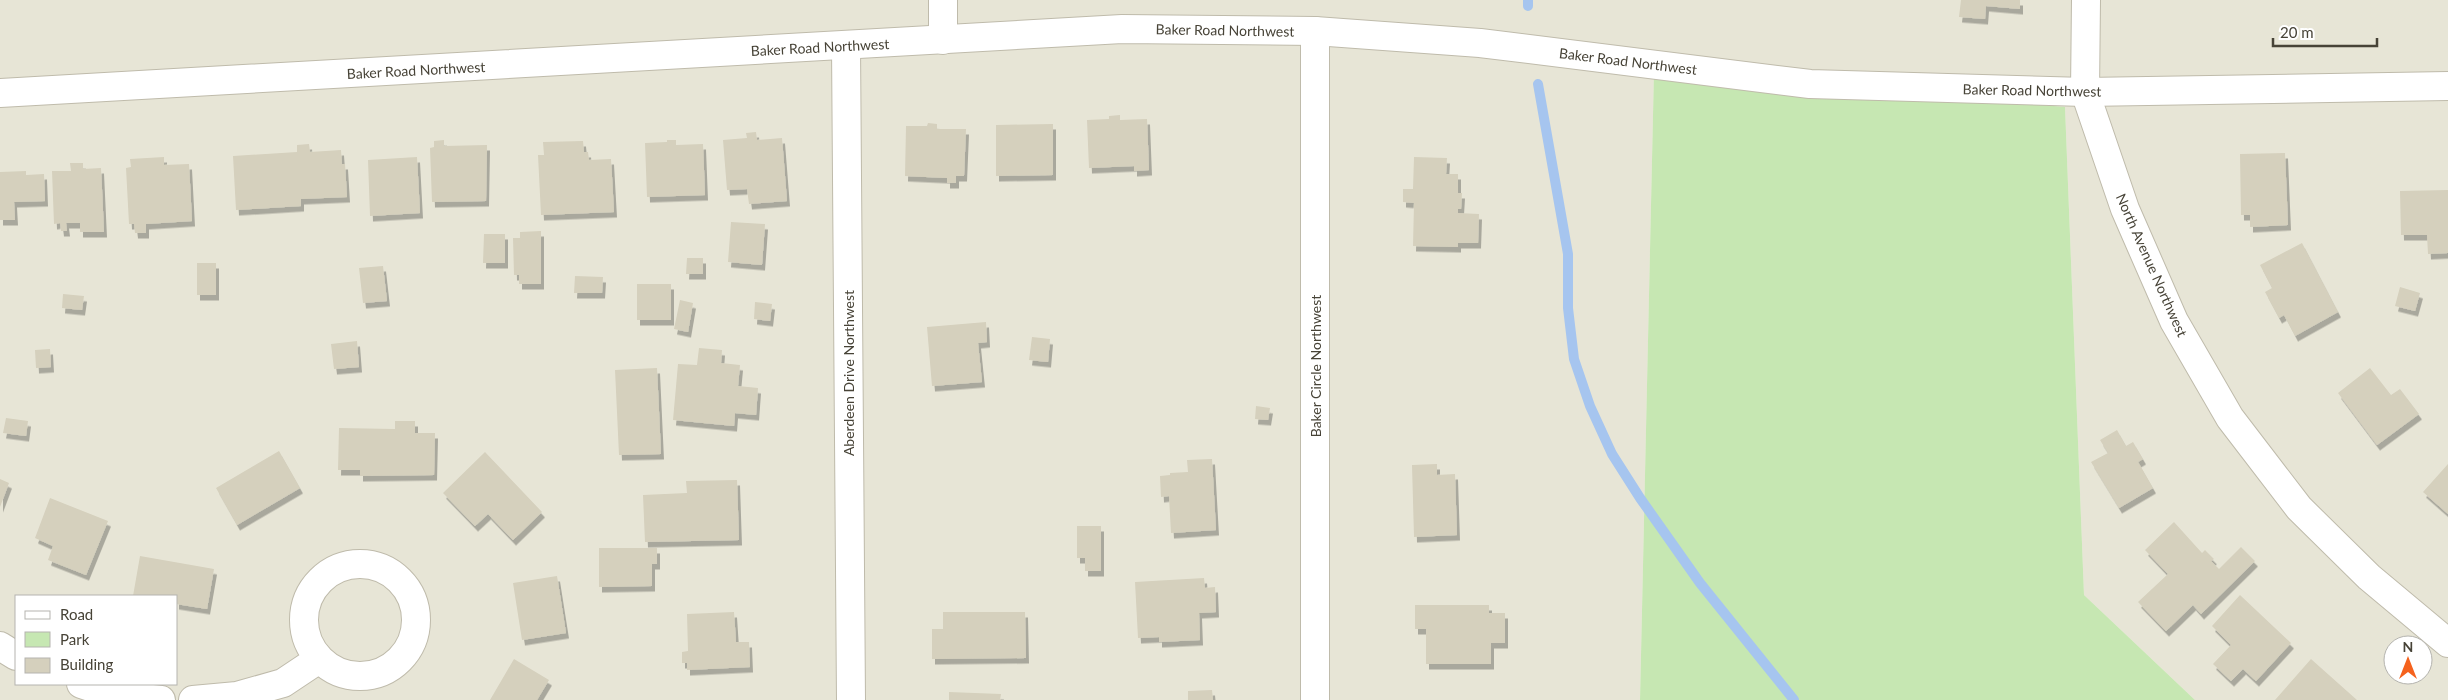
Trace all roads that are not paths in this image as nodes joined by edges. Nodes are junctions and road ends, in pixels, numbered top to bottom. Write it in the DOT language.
graph roads {
  1 [pos="943,0"];
  2 [pos="2086,0"];
  3 [pos="1315,31"];
  4 [pos="943,40"];
  5 [pos="846,46"];
  6 [pos="2448,86"];
  7 [pos="2086,92"];
  8 [pos="0,94"];
  9 [pos="2448,643"];
  10 [pos="0,646"];
  11 [pos="15,655"];
  12 [pos="320,659"];
  13 [pos="84,685"];
  14 [pos="161,700"];
  15 [pos="193,700"];
  16 [pos="851,700"];
  17 [pos="1315,700"];
  1 -- 4 [label="street"];
  2 -- 7 [label="street, North Avenue Northwest"];
  3 -- 4 [label="street, Baker Road Northwest"];
  3 -- 7 [label="street, Baker Road Northwest"];
  3 -- 17 [label="street, Baker Circle Northwest"];
  4 -- 5 [label="street, Baker Road Northwest"];
  5 -- 8 [label="street, Baker Road Northwest"];
  5 -- 16 [label="street, Aberdeen Drive Northwest"];
  6 -- 7 [label="street, Baker Road Northwest"];
  7 -- 9 [label="street, North Avenue Northwest"];
  10 -- 11 [label="street"];
  12 -- 12 [label="street"];
  12 -- 15 [label="street"];
  13 -- 14 [label="street"];
}
